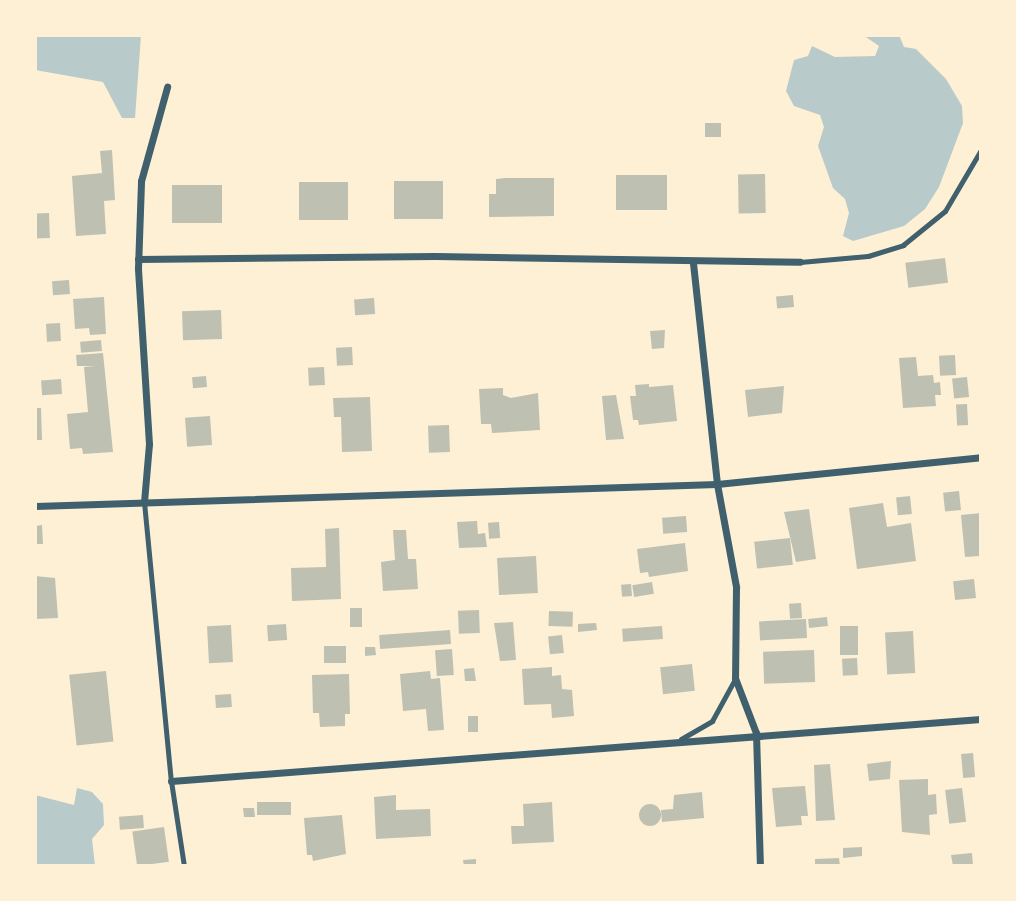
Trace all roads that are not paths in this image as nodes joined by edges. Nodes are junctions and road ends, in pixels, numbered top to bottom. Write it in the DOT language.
graph roads {
  1 [pos="167,87"];
  2 [pos="981,150"];
  3 [pos="138,259"];
  4 [pos="800,262"];
  5 [pos="693,263"];
  6 [pos="981,457"];
  7 [pos="717,484"];
  8 [pos="144,502"];
  9 [pos="35,506"];
  10 [pos="735,678"];
  11 [pos="981,719"];
  12 [pos="756,733"];
  13 [pos="681,739"];
  14 [pos="171,781"];
  15 [pos="184,866"];
  16 [pos="760,866"];
  1 -- 3 [label="street"];
  2 -- 4 [label="lane"];
  3 -- 5 [label="street"];
  3 -- 8 [label="street"];
  4 -- 5 [label="street"];
  5 -- 7 [label="street"];
  6 -- 7 [label="street"];
  7 -- 8 [label="street"];
  7 -- 10 [label="street"];
  8 -- 9 [label="street"];
  8 -- 14 [label="lane"];
  10 -- 12 [label="street"];
  10 -- 13 [label="lane"];
  11 -- 12 [label="street"];
  12 -- 13 [label="street"];
  12 -- 16 [label="street"];
  13 -- 14 [label="street"];
  14 -- 15 [label="lane"];
}
